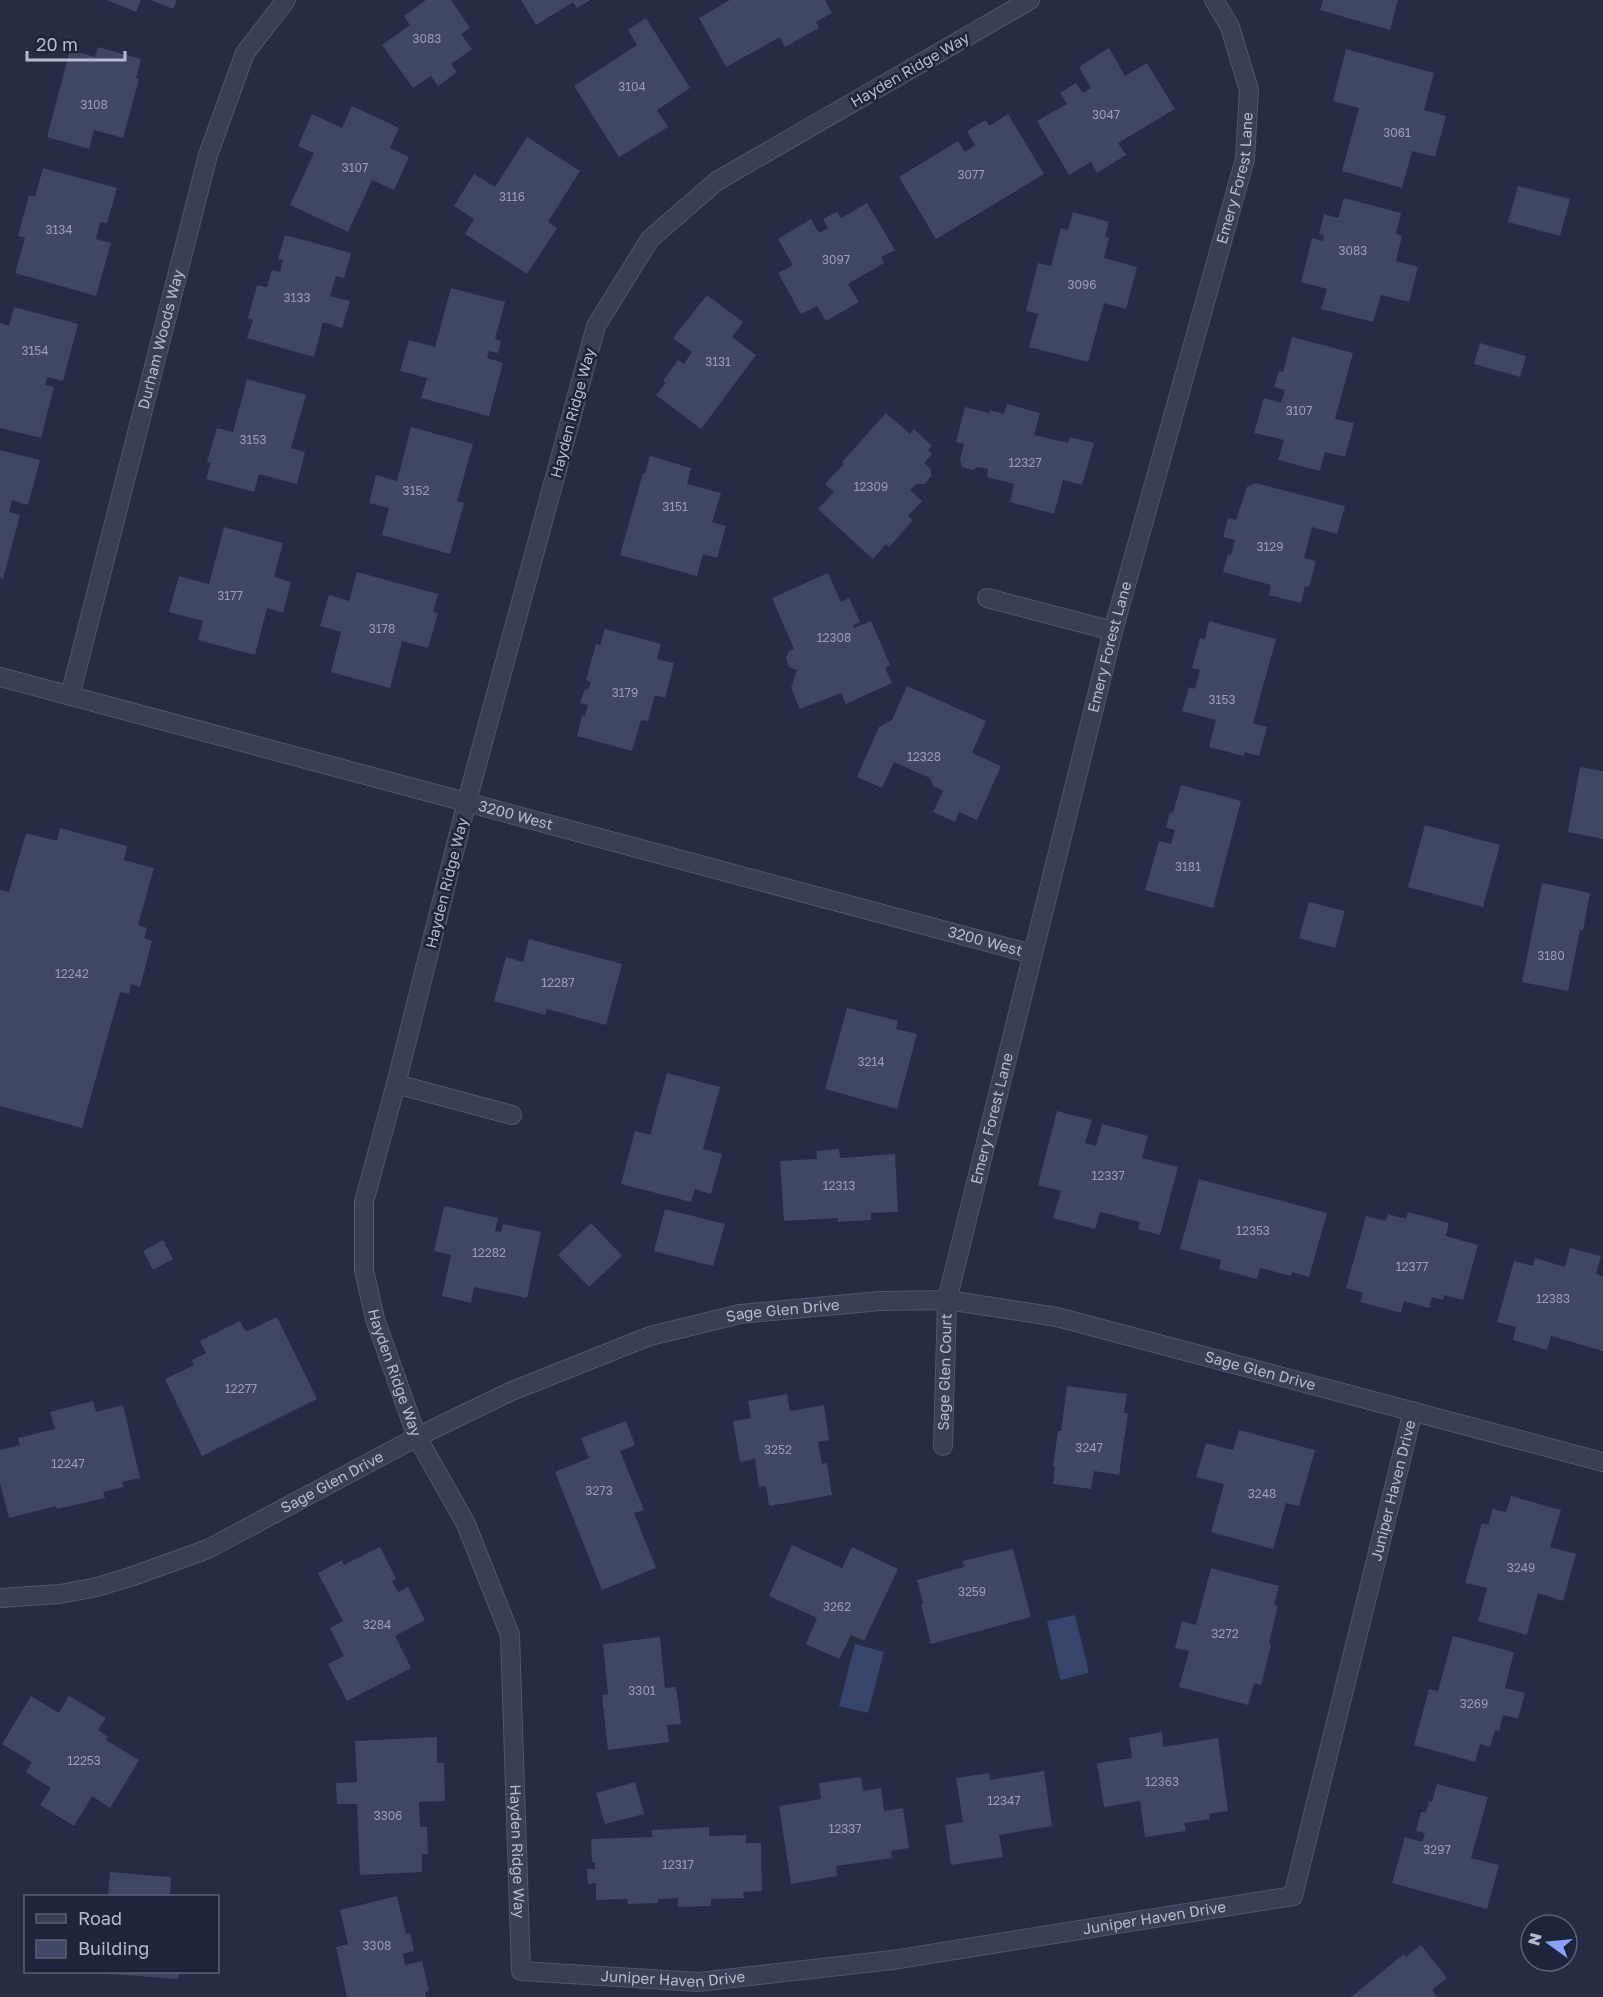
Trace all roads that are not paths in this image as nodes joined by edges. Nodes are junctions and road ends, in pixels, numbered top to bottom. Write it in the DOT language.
graph roads {
  1 [pos="286,0"];
  2 [pos="1030,0"];
  3 [pos="1214,0"];
  4 [pos="987,598"];
  5 [pos="1113,631"];
  6 [pos="0,677"];
  7 [pos="70,696"];
  8 [pos="467,801"];
  9 [pos="1032,954"];
  10 [pos="396,1084"];
  11 [pos="512,1115"];
  12 [pos="946,1299"];
  13 [pos="1413,1411"];
  14 [pos="417,1437"];
  15 [pos="943,1446"];
  16 [pos="1603,1462"];
  17 [pos="0,1598"];
  18 [pos="521,1971"];
  1 -- 7 [label="street, Durham Woods Way"];
  2 -- 8 [label="street, Hayden Ridge Way"];
  3 -- 5 [label="street, Emery Forest Lane"];
  4 -- 5 [label="street"];
  5 -- 9 [label="street, Emery Forest Lane"];
  6 -- 7 [label="street, 3200 West"];
  7 -- 8 [label="street, 3200 West"];
  8 -- 9 [label="street, 3200 West"];
  8 -- 10 [label="street, Hayden Ridge Way"];
  9 -- 12 [label="street, Emery Forest Lane"];
  10 -- 11 [label="street"];
  10 -- 14 [label="street, Hayden Ridge Way"];
  12 -- 13 [label="street, Sage Glen Drive"];
  12 -- 14 [label="street, Sage Glen Drive"];
  12 -- 15 [label="street, Sage Glen Court"];
  13 -- 16 [label="street, Sage Glen Drive"];
  13 -- 18 [label="street, Juniper Haven Drive"];
  14 -- 17 [label="street, Sage Glen Drive"];
  14 -- 18 [label="street, Hayden Ridge Way"];
}
